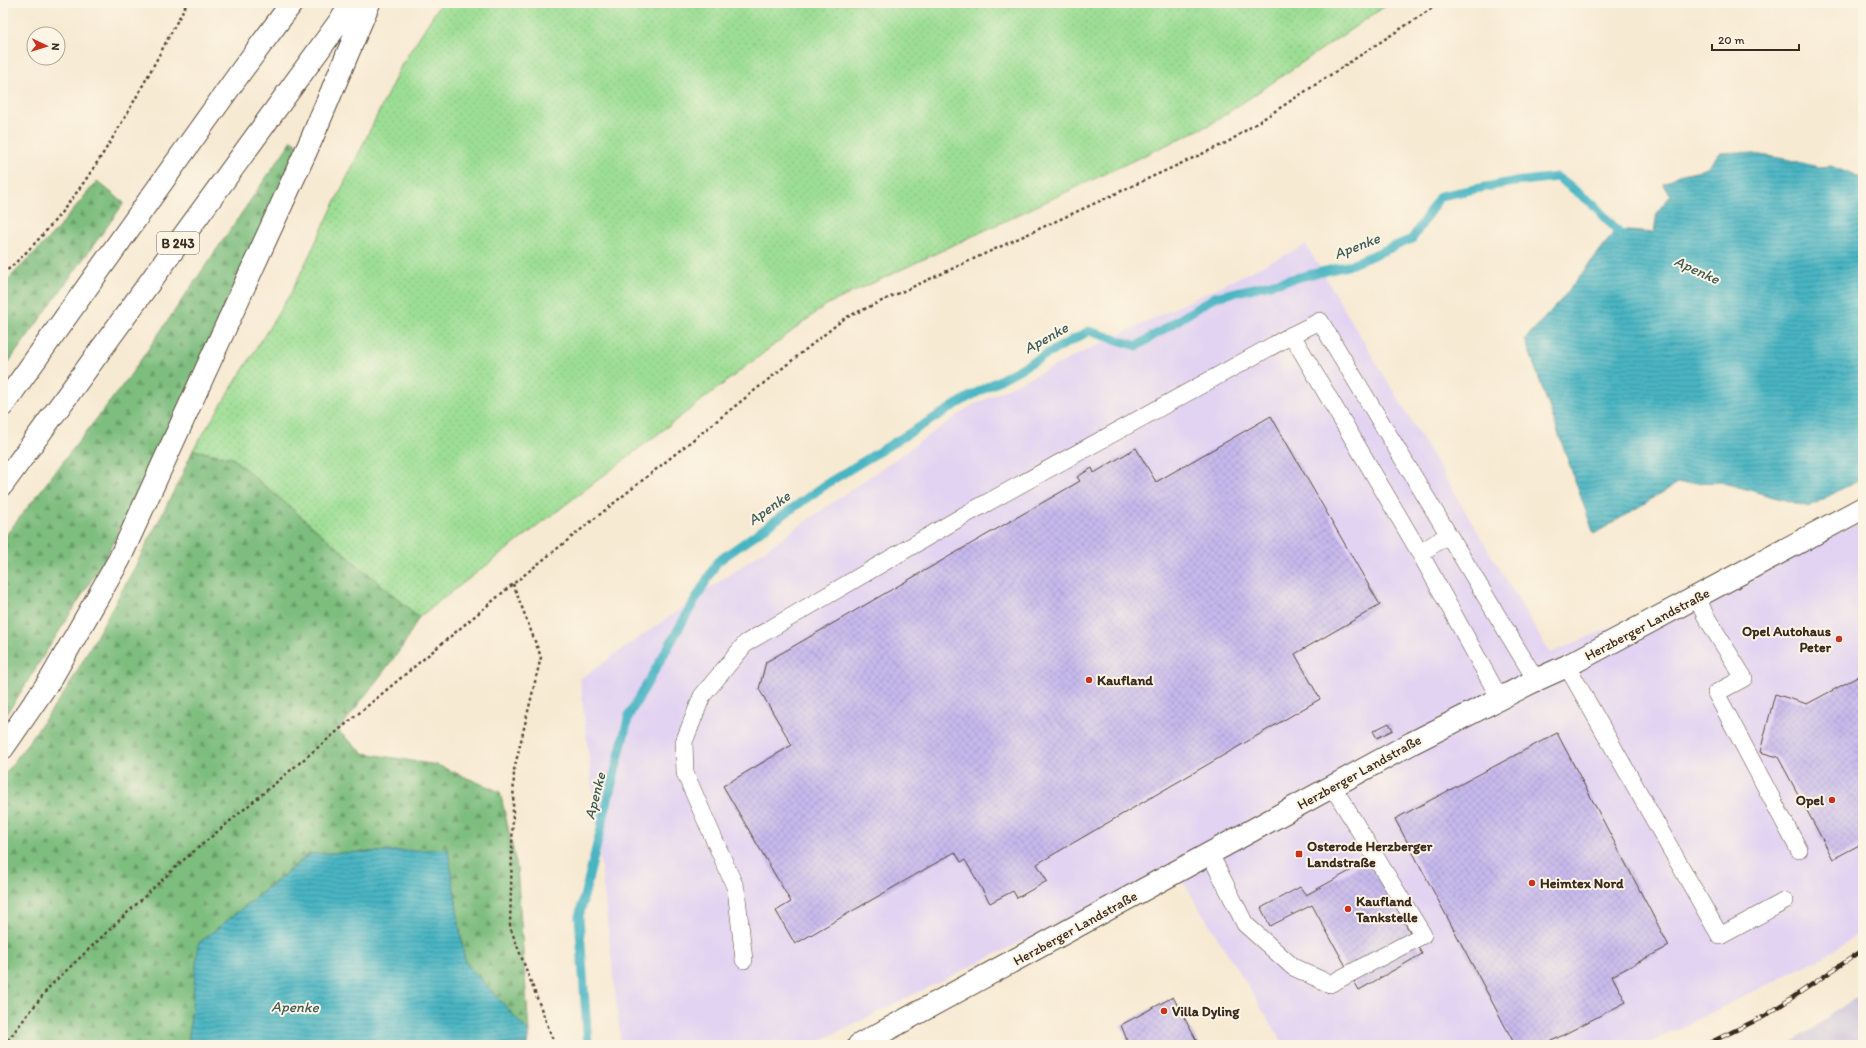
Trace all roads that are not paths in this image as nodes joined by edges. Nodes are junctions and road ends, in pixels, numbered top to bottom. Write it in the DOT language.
graph roads {
  1 [pos="292,3"];
  2 [pos="353,3"];
  3 [pos="369,3"];
  4 [pos="1292,335"];
  5 [pos="3,405"];
  6 [pos="3,484"];
  7 [pos="1863,508"];
  8 [pos="1448,535"];
  9 [pos="1420,553"];
  10 [pos="1697,597"];
  11 [pos="1567,666"];
  12 [pos="1536,680"];
  13 [pos="1500,699"];
  14 [pos="3,748"];
  15 [pos="1333,787"];
  16 [pos="1799,850"];
  17 [pos="1210,854"];
  18 [pos="1785,901"];
  19 [pos="744,960"];
  20 [pos="859,1045"];
  1 -- 5 [label="main road"];
  2 -- 6 [label="main road, B 243"];
  3 -- 14 [label="main road"];
  4 -- 8 [label="lane"];
  4 -- 9 [label="lane"];
  4 -- 19 [label="lane"];
  7 -- 10 [label="main road, Herzberger Landstraße"];
  8 -- 9 [label="lane"];
  8 -- 12 [label="lane"];
  9 -- 13 [label="lane"];
  10 -- 11 [label="main road, Herzberger Landstraße"];
  10 -- 16 [label="lane"];
  11 -- 12 [label="main road, Herzberger Landstraße"];
  11 -- 18 [label="lane"];
  12 -- 13 [label="main road, Herzberger Landstraße"];
  13 -- 15 [label="main road, Herzberger Landstraße"];
  15 -- 17 [label="main road, Herzberger Landstraße"];
  15 -- 17 [label="lane"];
  17 -- 20 [label="main road, Herzberger Landstraße"];
}
